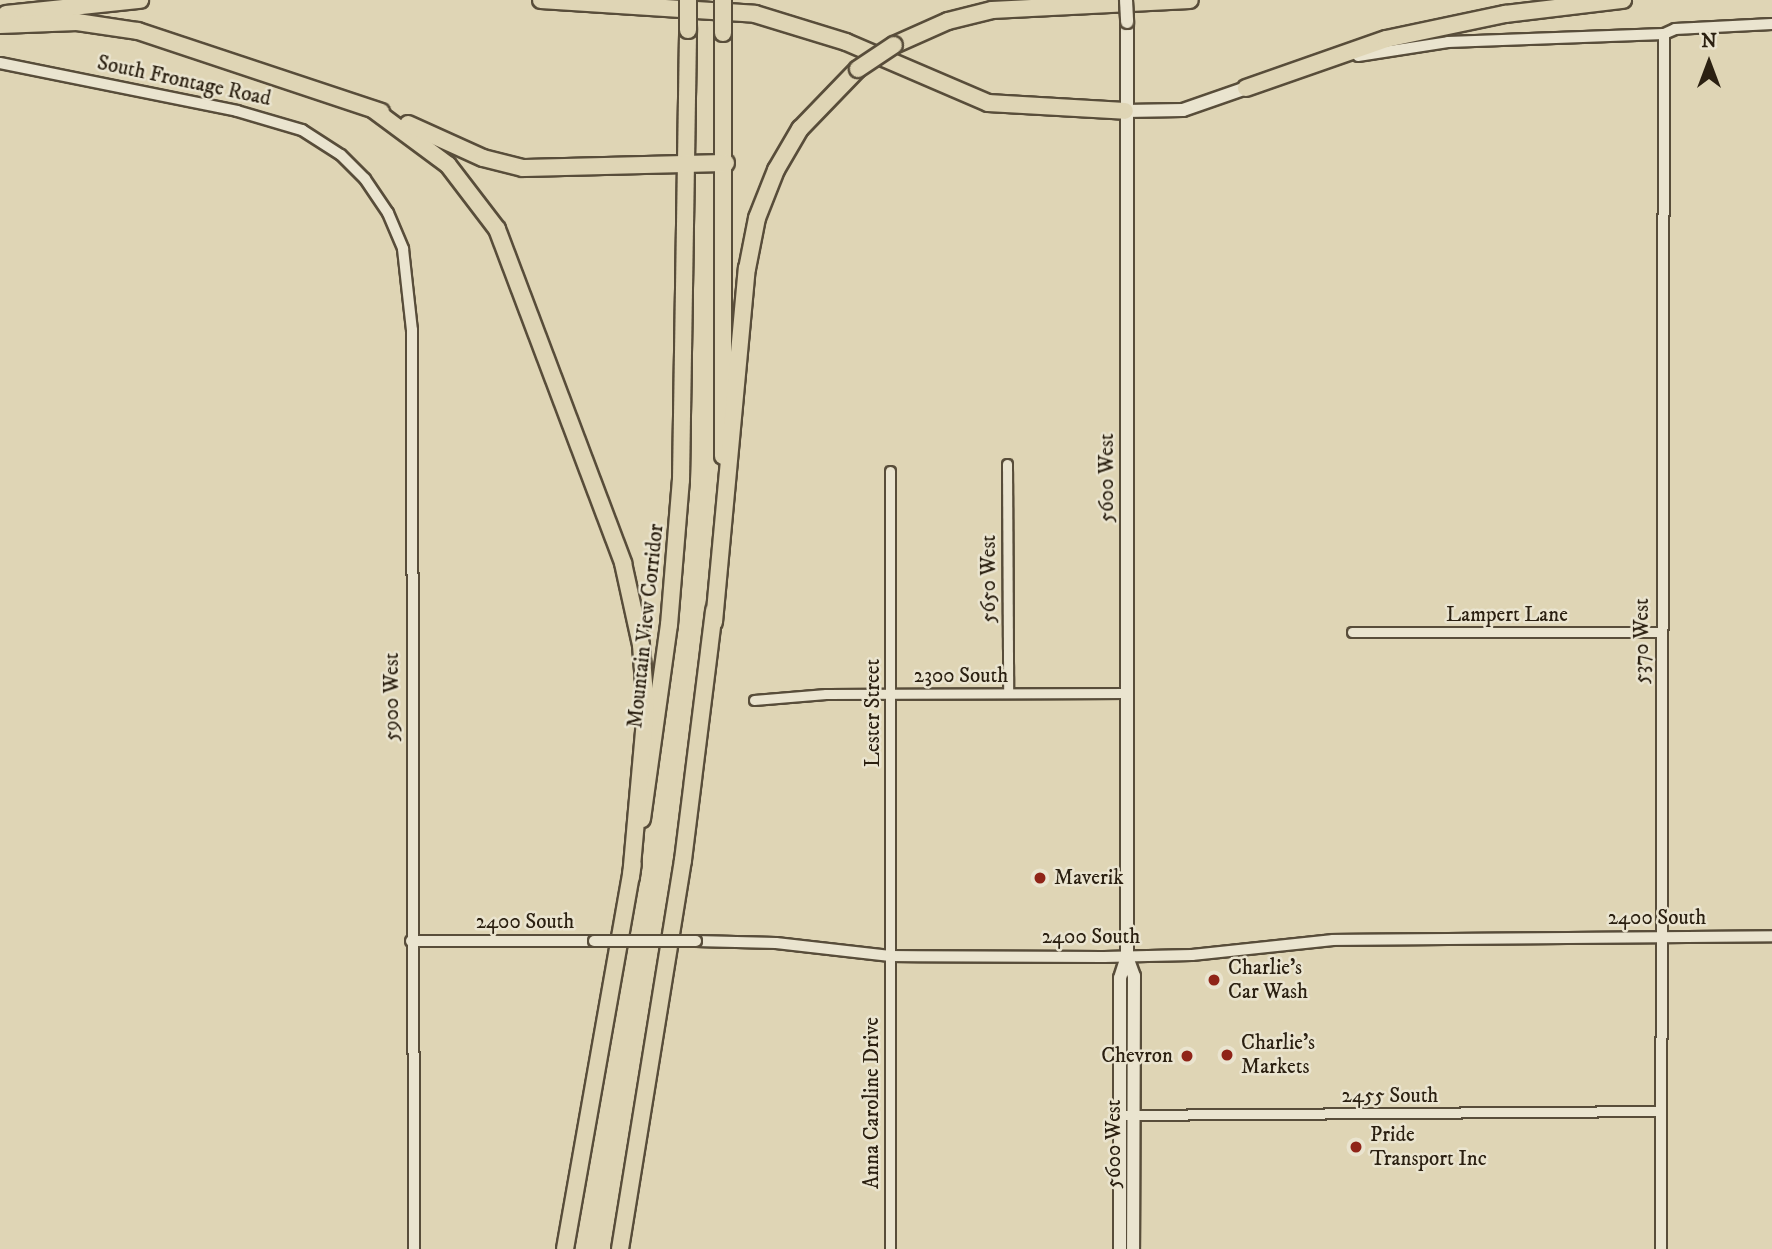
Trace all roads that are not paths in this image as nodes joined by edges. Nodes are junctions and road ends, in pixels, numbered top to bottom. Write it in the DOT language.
graph roads {
  1 [pos="140,0"];
  2 [pos="541,0"];
  3 [pos="688,0"];
  4 [pos="723,0"];
  5 [pos="1126,0"];
  6 [pos="1191,0"];
  7 [pos="1623,0"];
  8 [pos="0,15"];
  9 [pos="1772,24"];
  10 [pos="0,25"];
  11 [pos="1664,34"];
  12 [pos="0,63"];
  13 [pos="1246,88"];
  14 [pos="374,110"];
  15 [pos="1125,111"];
  16 [pos="349,162"];
  17 [pos="726,163"];
  18 [pos="689,165"];
  19 [pos="1007,464"];
  20 [pos="891,471"];
  21 [pos="713,622"];
  22 [pos="1352,632"];
  23 [pos="1661,632"];
  24 [pos="890,693"];
  25 [pos="1008,693"];
  26 [pos="1126,693"];
  27 [pos="754,700"];
  28 [pos="631,877"];
  29 [pos="1772,936"];
  30 [pos="1661,937"];
  31 [pos="411,941"];
  32 [pos="890,956"];
  33 [pos="1127,957"];
  34 [pos="1661,1111"];
  35 [pos="1120,1115"];
  36 [pos="1133,1115"];
  37 [pos="414,1249"];
  38 [pos="565,1249"];
  39 [pos="620,1249"];
  40 [pos="890,1249"];
  41 [pos="1120,1249"];
  42 [pos="1133,1249"];
  43 [pos="1661,1249"];
  1 -- 8 [label="highway"];
  2 -- 15 [label="highway"];
  3 -- 18 [label="highway, Mountain View Corridor, bridge"];
  4 -- 17 [label="highway, bridge"];
  5 -- 15 [label="main road, 5600 West, bridge"];
  6 -- 21 [label="highway, bridge"];
  7 -- 13 [label="highway"];
  9 -- 11 [label="street"];
  10 -- 14 [label="highway"];
  11 -- 13 [label="street"];
  11 -- 23 [label="street, 5370 West"];
  12 -- 16 [label="street, South Frontage Road"];
  13 -- 15 [label="main road"];
  14 -- 18 [label="highway"];
  14 -- 28 [label="highway"];
  15 -- 26 [label="main road, 5600 West"];
  16 -- 31 [label="street, 5900 West"];
  17 -- 18 [label="highway"];
  17 -- 21 [label="highway"];
  18 -- 28 [label="highway, Mountain View Corridor"];
  19 -- 25 [label="street, 5650 West"];
  20 -- 24 [label="street, Lester Street"];
  21 -- 39 [label="highway"];
  22 -- 23 [label="street, Lampert Lane"];
  23 -- 30 [label="street, 5370 West"];
  24 -- 25 [label="street, 2300 South"];
  24 -- 27 [label="street, 2300 South"];
  24 -- 32 [label="street, Lester Street"];
  25 -- 26 [label="street, 2300 South"];
  26 -- 33 [label="main road, 5600 West"];
  28 -- 38 [label="highway, Mountain View Corridor"];
  29 -- 30 [label="street, 2400 South"];
  30 -- 33 [label="street, 2400 South"];
  30 -- 34 [label="street, 5370 West"];
  31 -- 32 [label="street, 2400 South, bridge"];
  31 -- 37 [label="street, 5900 West"];
  32 -- 33 [label="street, 2400 South"];
  32 -- 40 [label="street, Anna Caroline Drive"];
  33 -- 35 [label="main road, 5600 West"];
  33 -- 36 [label="main road, 5600 West"];
  34 -- 36 [label="street, 2455 South"];
  34 -- 43 [label="street, 5370 West"];
  35 -- 36 [label="street, 2455 South"];
  35 -- 41 [label="main road, 5600 West"];
  36 -- 42 [label="main road, 5600 West"];
}
